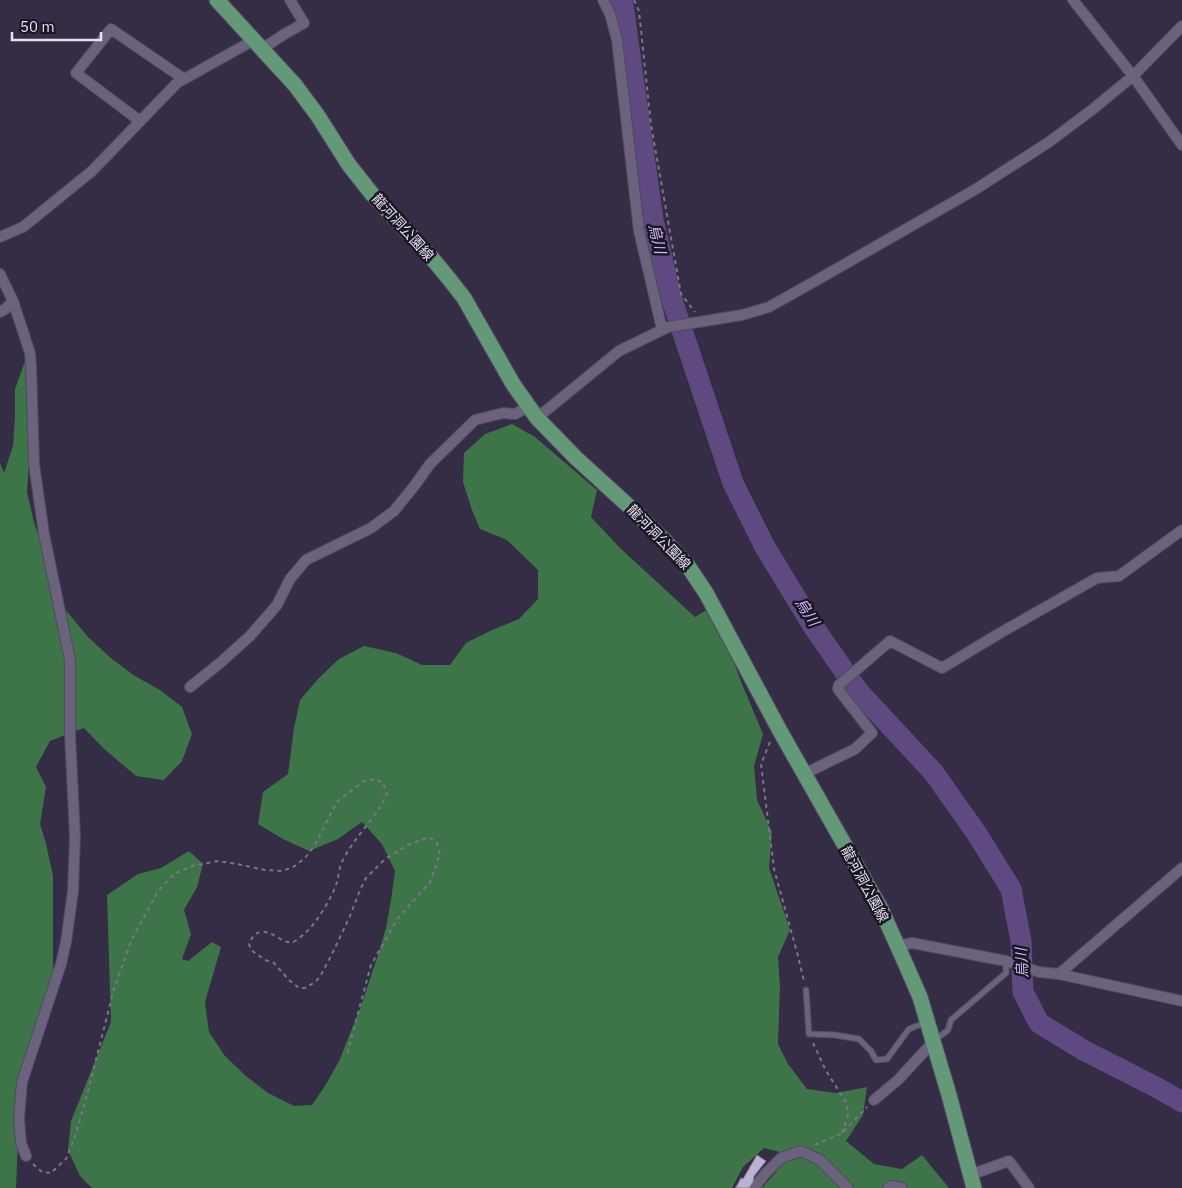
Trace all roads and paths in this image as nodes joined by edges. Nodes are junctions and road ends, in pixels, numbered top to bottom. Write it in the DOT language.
graph roads {
  1 [pos="217,0"];
  2 [pos="290,0"];
  3 [pos="603,0"];
  4 [pos="634,0"];
  5 [pos="1073,0"];
  6 [pos="1182,26"];
  7 [pos="258,45"];
  8 [pos="1132,76"];
  9 [pos="184,79"];
  10 [pos="140,121"];
  11 [pos="1182,145"];
  12 [pos="0,236"];
  13 [pos="0,274"];
  14 [pos="13,301"];
  15 [pos="0,312"];
  16 [pos="698,323"];
  17 [pos="665,328"];
  18 [pos="533,413"];
  19 [pos="1182,530"];
  20 [pos="190,687"];
  21 [pos="780,732"];
  22 [pos="804,774"];
  23 [pos="1182,868"];
  24 [pos="897,946"];
  25 [pos="1006,961"];
  26 [pos="1059,974"];
  27 [pos="806,990"];
  28 [pos="1182,1002"];
  29 [pos="927,1022"];
  30 [pos="809,1034"];
  31 [pos="933,1042"];
  32 [pos="347,1054"];
  33 [pos="874,1100"];
  34 [pos="842,1133"];
  35 [pos="801,1151"];
  36 [pos="26,1156"];
  37 [pos="972,1182"];
  38 [pos="754,1188"];
  39 [pos="848,1188"];
  40 [pos="888,1188"];
  41 [pos="902,1188"];
  42 [pos="1029,1188"];
  1 -- 7 [label="main road, 龍河洞公園線"];
  2 -- 7 [label="street"];
  3 -- 17 [label="street"];
  4 -- 16 [label="path"];
  5 -- 8 [label="street"];
  6 -- 8 [label="street"];
  7 -- 9 [label="street"];
  7 -- 18 [label="main road, 龍河洞公園線"];
  8 -- 11 [label="street"];
  8 -- 16 [label="street"];
  9 -- 10 [label="street"];
  9 -- 10 [label="street"];
  10 -- 12 [label="street"];
  13 -- 14 [label="street"];
  14 -- 15 [label="street"];
  14 -- 36 [label="street"];
  16 -- 17 [label="street"];
  17 -- 18 [label="street"];
  18 -- 20 [label="street"];
  18 -- 21 [label="main road, 龍河洞公園線"];
  19 -- 22 [label="street"];
  21 -- 22 [label="main road, 龍河洞公園線"];
  21 -- 27 [label="path"];
  22 -- 24 [label="main road, 龍河洞公園線"];
  23 -- 26 [label="street"];
  24 -- 25 [label="street"];
  24 -- 29 [label="main road, 龍河洞公園線"];
  25 -- 26 [label="street"];
  25 -- 31 [label="lane"];
  26 -- 28 [label="street"];
  27 -- 30 [label="lane"];
  29 -- 30 [label="lane"];
  29 -- 31 [label="main road, 龍河洞公園線"];
  30 -- 34 [label="path"];
  31 -- 33 [label="street"];
  31 -- 37 [label="main road, 龍河洞公園線"];
  32 -- 36 [label="path"];
  33 -- 34 [label="path"];
  34 -- 35 [label="path"];
  35 -- 38 [label="street"];
  35 -- 39 [label="street"];
  37 -- 42 [label="street"];
  40 -- 41 [label="street"];
}
